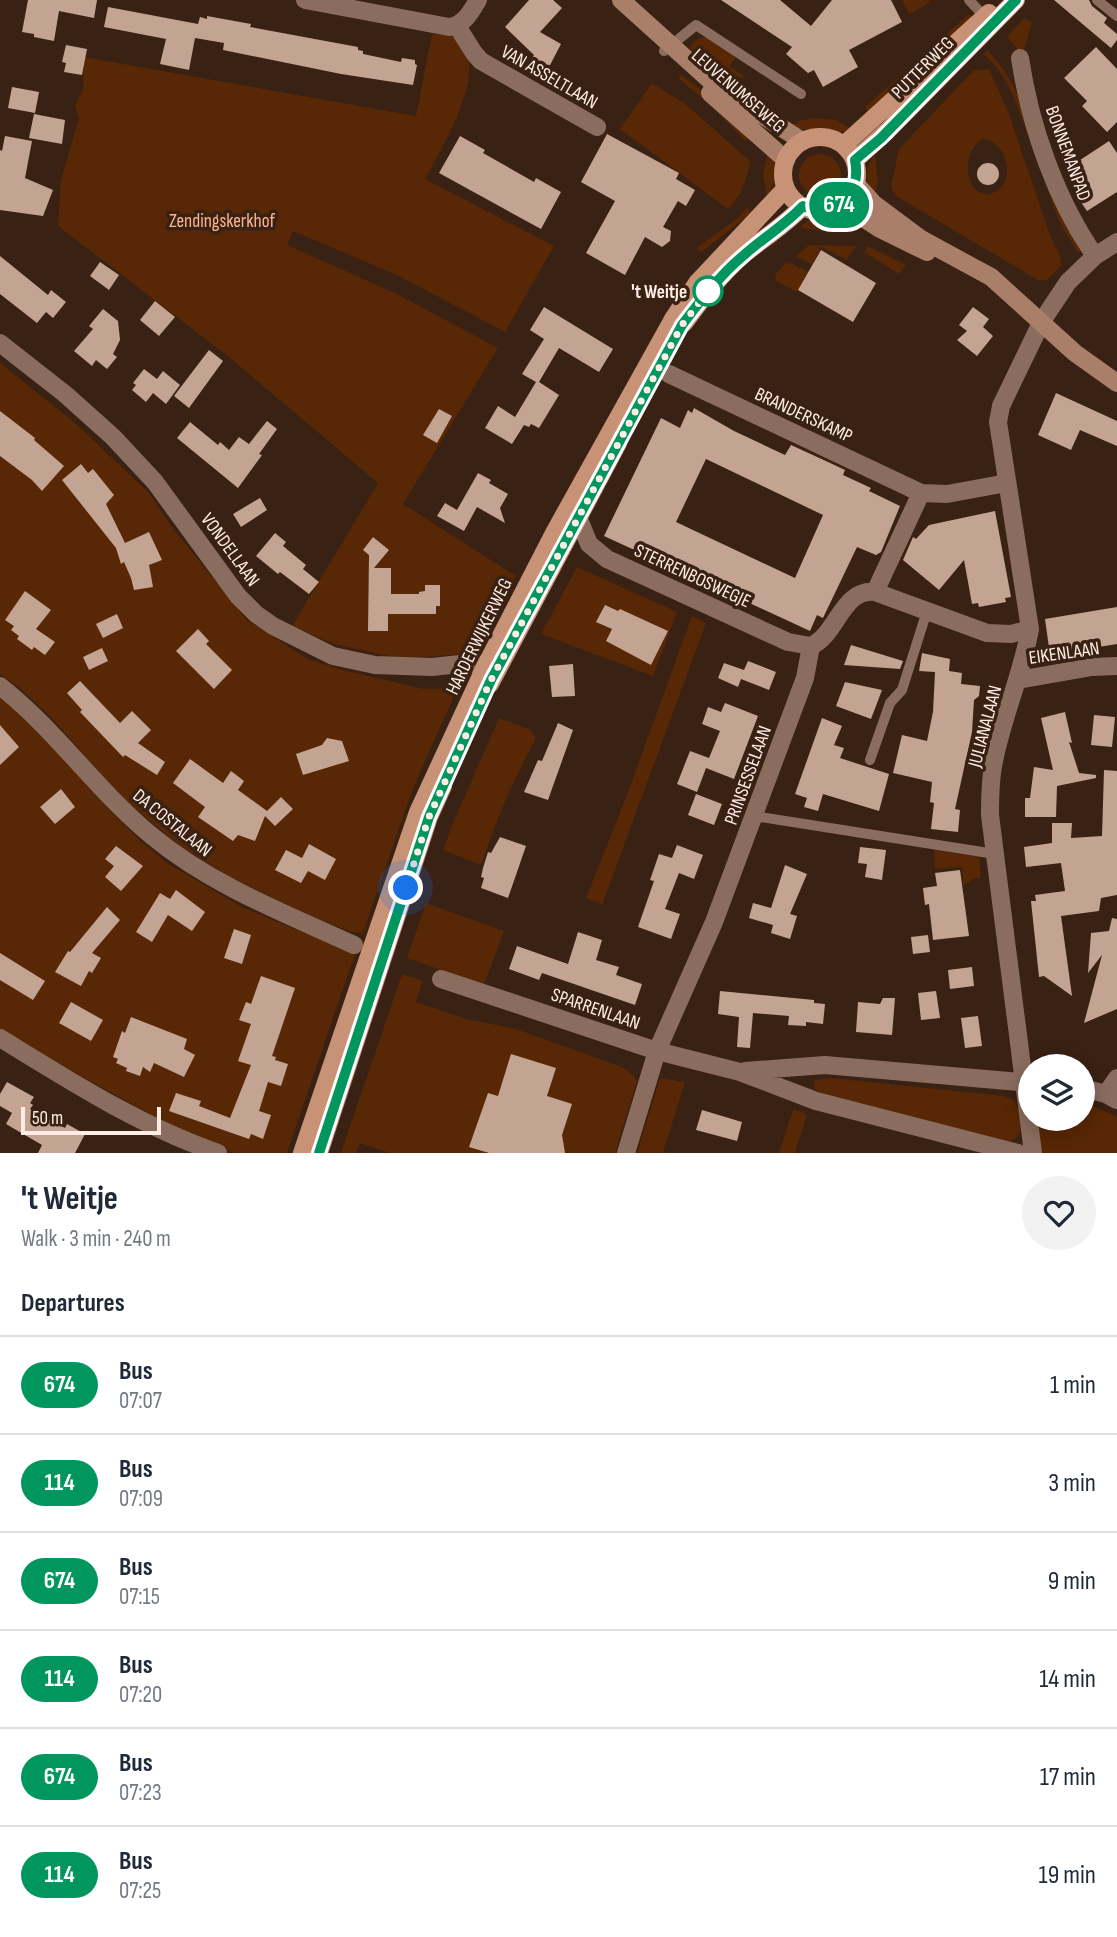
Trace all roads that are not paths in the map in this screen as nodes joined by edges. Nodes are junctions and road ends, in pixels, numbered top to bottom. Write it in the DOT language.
graph roads {
  1 [pos="305,0"];
  2 [pos="478,0"];
  3 [pos="969,0"];
  4 [pos="1001,0"];
  5 [pos="1016,0"];
  6 [pos="1097,0"];
  7 [pos="627,6"];
  8 [pos="1117,16"];
  9 [pos="985,17"];
  10 [pos="457,26"];
  11 [pos="668,49"];
  12 [pos="1020,58"];
  13 [pos="801,94"];
  14 [pos="597,127"];
  15 [pos="802,141"];
  16 [pos="844,145"];
  17 [pos="786,160"];
  18 [pos="855,160"];
  19 [pos="856,184"];
  20 [pos="786,188"];
  21 [pos="842,204"];
  22 [pos="803,206"];
  23 [pos="1117,242"];
  24 [pos="1095,257"];
  25 [pos="991,277"];
  26 [pos="1042,321"];
  27 [pos="0,343"];
  28 [pos="669,374"];
  29 [pos="1117,383"];
  30 [pos="1007,483"];
  31 [pos="921,493"];
  32 [pos="578,517"];
  33 [pos="875,592"];
  34 [pos="927,611"];
  35 [pos="1030,629"];
  36 [pos="811,646"];
  37 [pos="485,665"];
  38 [pos="1117,666"];
  39 [pos="1018,680"];
  40 [pos="0,686"];
  41 [pos="870,760"];
  42 [pos="754,816"];
  43 [pos="995,854"];
  44 [pos="354,945"];
  45 [pos="441,979"];
  46 [pos="0,1038"];
  47 [pos="657,1051"];
  48 [pos="1024,1054"];
  49 [pos="740,1072"];
  50 [pos="1117,1078"];
  51 [pos="1018,1082"];
  52 [pos="1095,1092"];
  53 [pos="1112,1097"];
  54 [pos="1031,1131"];
  55 [pos="218,1153"];
  56 [pos="302,1153"];
  57 [pos="319,1153"];
  58 [pos="626,1153"];
  59 [pos="1018,1153"];
  60 [pos="1033,1153"];
  1 -- 10 [label="street"];
  2 -- 10 [label="street"];
  3 -- 9 [label="lane"];
  4 -- 9 [label="main road, PUTTERWEG"];
  5 -- 18 [label="main road, PUTTERWEG"];
  6 -- 8 [label="lane"];
  7 -- 11 [label="main road, LEUVENUMSEWEG"];
  9 -- 16 [label="main road, PUTTERWEG"];
  10 -- 14 [label="street, VAN ASSELTLAAN"];
  11 -- 13 [label="lane, LEUVENUMSEWEG"];
  11 -- 15 [label="main road, LEUVENUMSEWEG"];
  11 -- 17 [label="main road, LEUVENUMSEWEG"];
  12 -- 24 [label="street, BONNEMANPAD"];
  15 -- 16 [label="main road"];
  15 -- 17 [label="main road"];
  16 -- 18 [label="main road"];
  17 -- 20 [label="main road"];
  18 -- 19 [label="main road"];
  19 -- 21 [label="main road"];
  19 -- 25 [label="main road"];
  20 -- 22 [label="main road"];
  20 -- 37 [label="main road, HARDERWIJKERWEG"];
  21 -- 22 [label="main road"];
  21 -- 25 [label="main road"];
  22 -- 32 [label="main road, HARDERWIJKERWEG"];
  23 -- 24 [label="street, JULIANALAAN"];
  24 -- 26 [label="street, JULIANALAAN"];
  25 -- 26 [label="main road"];
  26 -- 29 [label="main road"];
  26 -- 30 [label="street, JULIANALAAN"];
  27 -- 37 [label="street, VONDELLAAN"];
  28 -- 31 [label="street, BRANDERSKAMP"];
  30 -- 31 [label="street, BRANDERSKAMP"];
  30 -- 35 [label="street, JULIANALAAN"];
  31 -- 33 [label="street"];
  32 -- 36 [label="street, STERRENBOSWEGJE"];
  32 -- 57 [label="main road, HARDERWIJKERWEG"];
  33 -- 34 [label="street"];
  33 -- 36 [label="street"];
  34 -- 35 [label="street"];
  34 -- 41 [label="lane"];
  35 -- 39 [label="street, JULIANALAAN"];
  36 -- 42 [label="street, PRINSESSELAAN"];
  37 -- 56 [label="main road, HARDERWIJKERWEG"];
  38 -- 39 [label="street, EIKENLAAN"];
  39 -- 43 [label="street, JULIANALAAN"];
  40 -- 44 [label="street, DA COSTALAAN"];
  42 -- 43 [label="lane"];
  42 -- 47 [label="street, PRINSESSELAAN"];
  43 -- 48 [label="street, JULIANALAAN"];
  45 -- 47 [label="street, SPARRENLAAN"];
  46 -- 55 [label="street"];
  47 -- 49 [label="street, SPARRENLAAN"];
  47 -- 58 [label="street, PRINSESSELAAN"];
  49 -- 51 [label="street, SPARRENLAAN"];
  49 -- 59 [label="street, SPARRENLAAN"];
  50 -- 53 [label="street"];
  52 -- 53 [label="street"];
  54 -- 60 [label="street, JULIANALAAN"];
}
